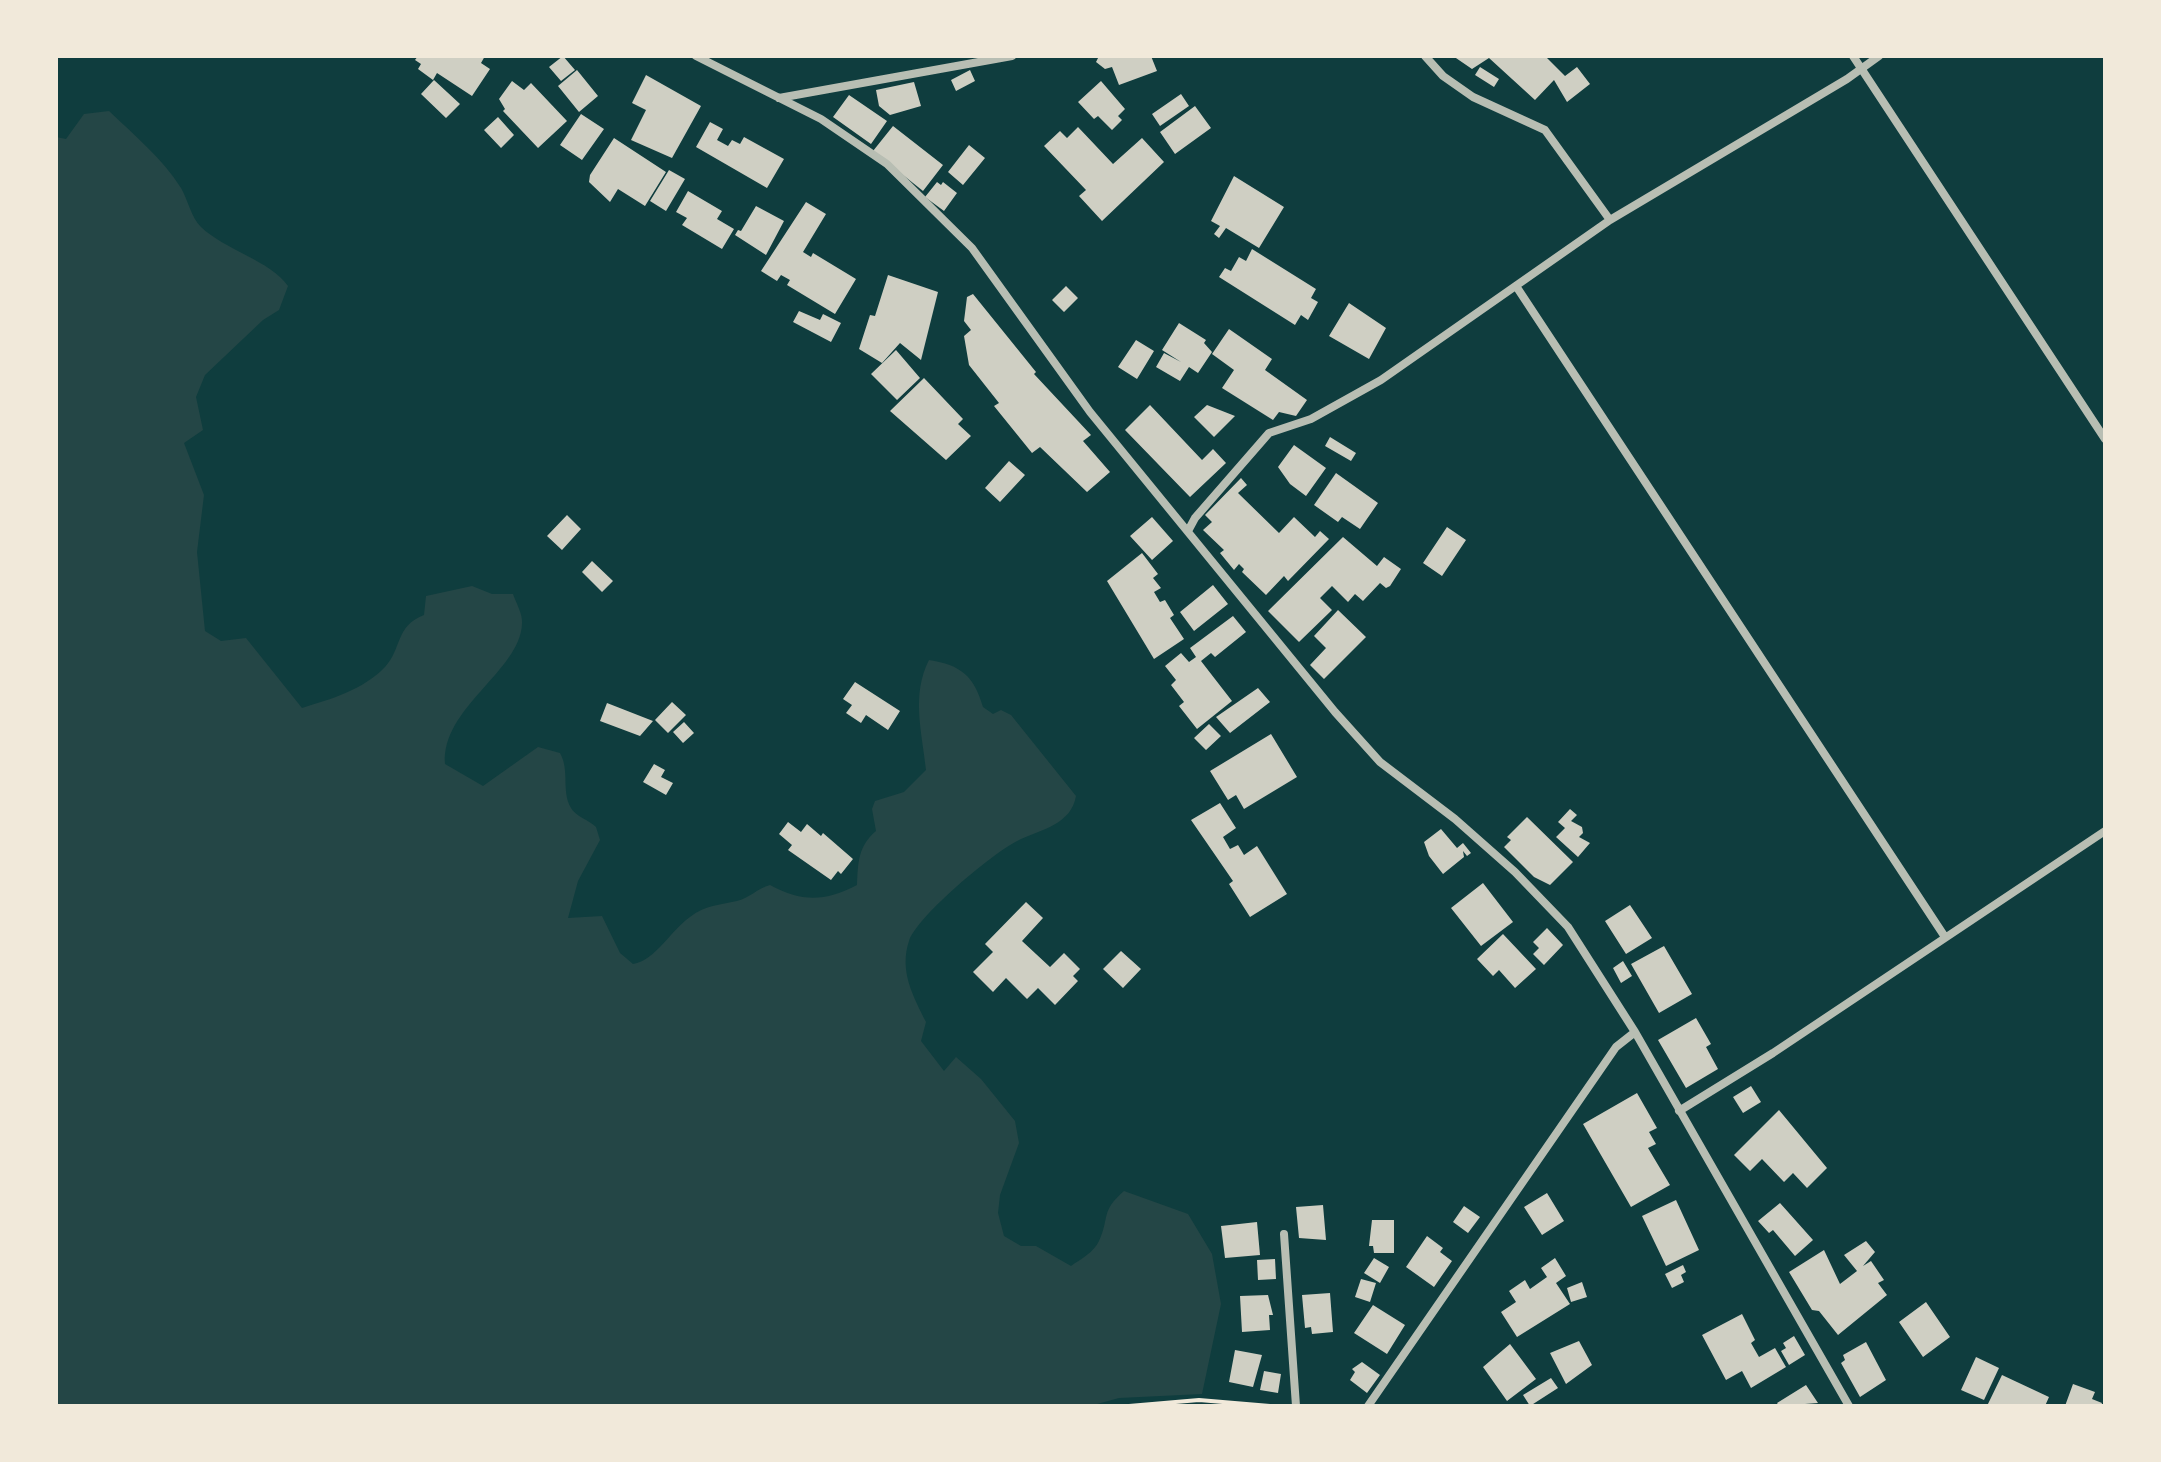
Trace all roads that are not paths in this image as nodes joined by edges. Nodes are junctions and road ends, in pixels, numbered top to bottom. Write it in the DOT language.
graph roads {
  1 [pos="696,56"];
  2 [pos="1012,56"];
  3 [pos="1425,56"];
  4 [pos="1853,56"];
  5 [pos="1879,56"];
  6 [pos="1861,68"];
  7 [pos="778,99"];
  8 [pos="1610,220"];
  9 [pos="1516,286"];
  10 [pos="2105,439"];
  11 [pos="1188,531"];
  12 [pos="2105,831"];
  13 [pos="1945,937"];
  14 [pos="1635,1032"];
  15 [pos="1679,1111"];
  16 [pos="1284,1234"];
  17 [pos="1296,1406"];
  18 [pos="1368,1406"];
  19 [pos="1849,1406"];
  1 -- 7 [label="street"];
  2 -- 7 [label="street"];
  3 -- 8 [label="street"];
  4 -- 6 [label="street"];
  5 -- 6 [label="street"];
  6 -- 8 [label="street"];
  6 -- 10 [label="street"];
  7 -- 11 [label="street"];
  8 -- 9 [label="street"];
  9 -- 11 [label="street"];
  9 -- 13 [label="street"];
  11 -- 14 [label="street"];
  12 -- 13 [label="street"];
  13 -- 15 [label="street"];
  14 -- 15 [label="street"];
  14 -- 18 [label="street"];
  15 -- 19 [label="street"];
  16 -- 17 [label="street"];
}
